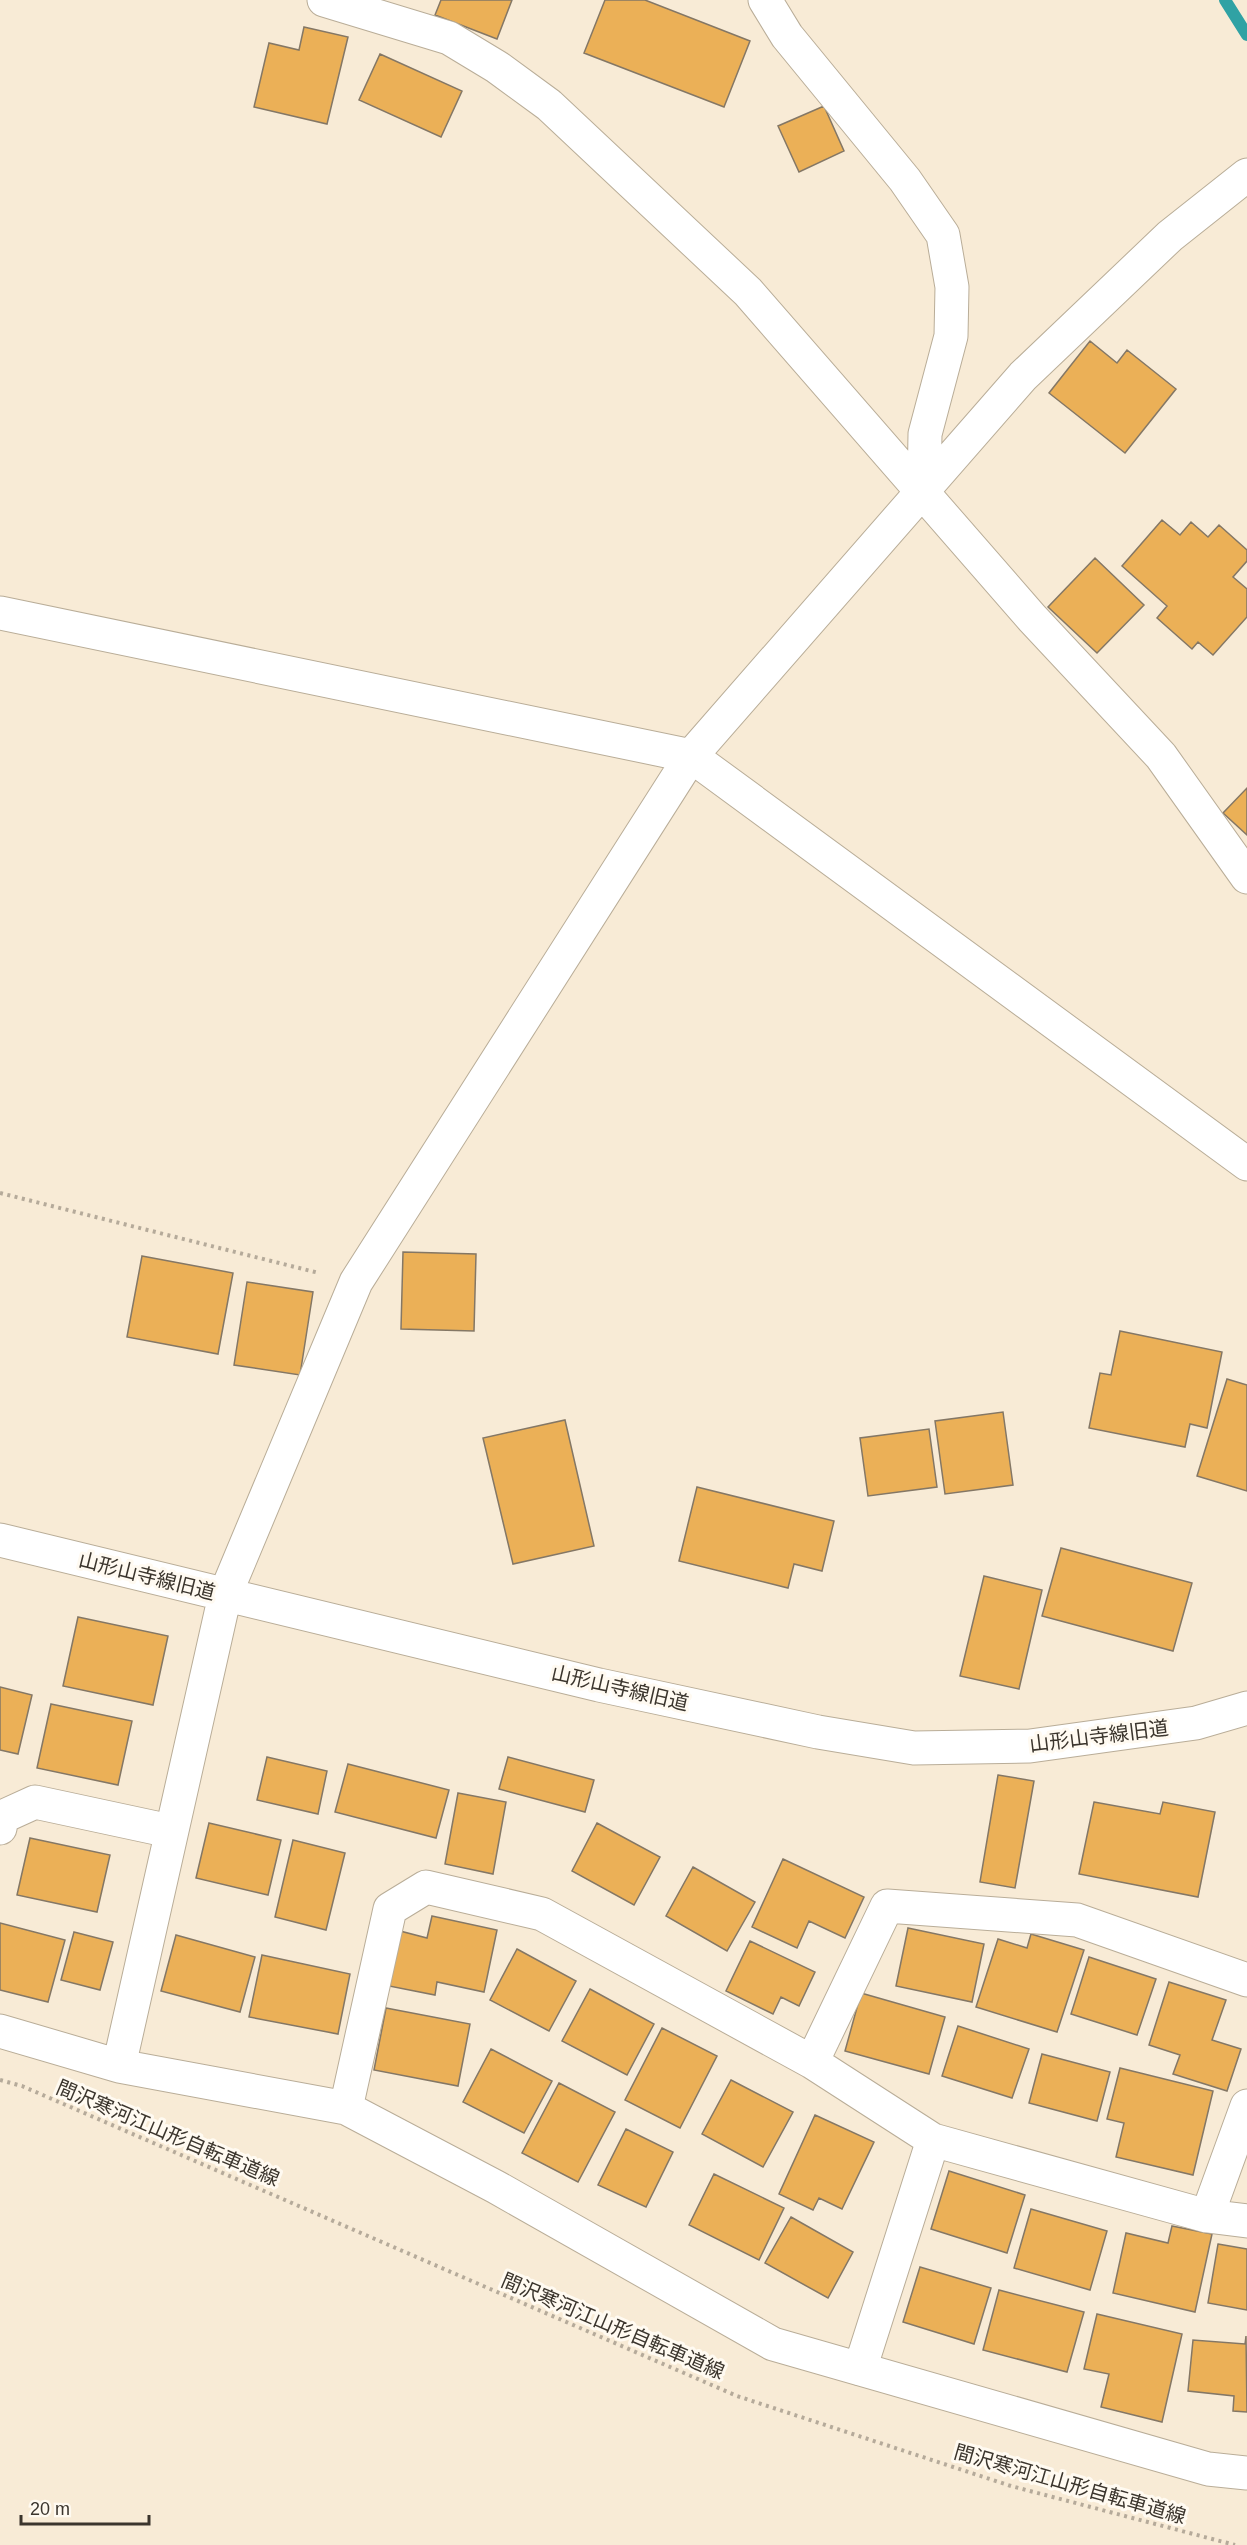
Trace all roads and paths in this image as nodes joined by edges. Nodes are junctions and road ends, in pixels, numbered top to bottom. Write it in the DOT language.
graph roads {
  1 [pos="324,0"];
  2 [pos="765,0"];
  3 [pos="1247,175"];
  4 [pos="924,491"];
  5 [pos="0,613"];
  6 [pos="691,756"];
  7 [pos="1247,877"];
  8 [pos="1247,1164"];
  9 [pos="0,1193"];
  10 [pos="356,1282"];
  11 [pos="0,1540"];
  12 [pos="225,1595"];
  13 [pos="1247,1708"];
  14 [pos="0,1828"];
  15 [pos="170,1831"];
  16 [pos="1247,1980"];
  17 [pos="0,2031"];
  18 [pos="812,2062"];
  19 [pos="119,2066"];
  20 [pos="0,2080"];
  21 [pos="1247,2106"];
  22 [pos="346,2108"];
  23 [pos="933,2140"];
  24 [pos="1207,2216"];
  25 [pos="1247,2221"];
  26 [pos="860,2369"];
  27 [pos="1247,2473"];
  28 [pos="1235,2545"];
  1 -- 4 [label="street"];
  2 -- 4 [label="street"];
  3 -- 4 [label="street"];
  4 -- 6 [label="street"];
  4 -- 7 [label="street"];
  5 -- 6 [label="street"];
  6 -- 8 [label="street"];
  6 -- 10 [label="street"];
  9 -- 10 [label="path"];
  10 -- 12 [label="street"];
  11 -- 12 [label="street, 山形山寺線旧道"];
  12 -- 13 [label="street, 山形山寺線旧道"];
  12 -- 15 [label="street"];
  14 -- 15 [label="street"];
  15 -- 19 [label="street"];
  16 -- 18 [label="street"];
  17 -- 19 [label="street"];
  18 -- 22 [label="street"];
  18 -- 23 [label="street"];
  19 -- 22 [label="street"];
  20 -- 28 [label="path, 間沢寒河江山形自転車道線"];
  21 -- 24 [label="street"];
  22 -- 26 [label="street"];
  23 -- 24 [label="street"];
  23 -- 26 [label="street"];
  24 -- 25 [label="street"];
  26 -- 27 [label="street"];
}
